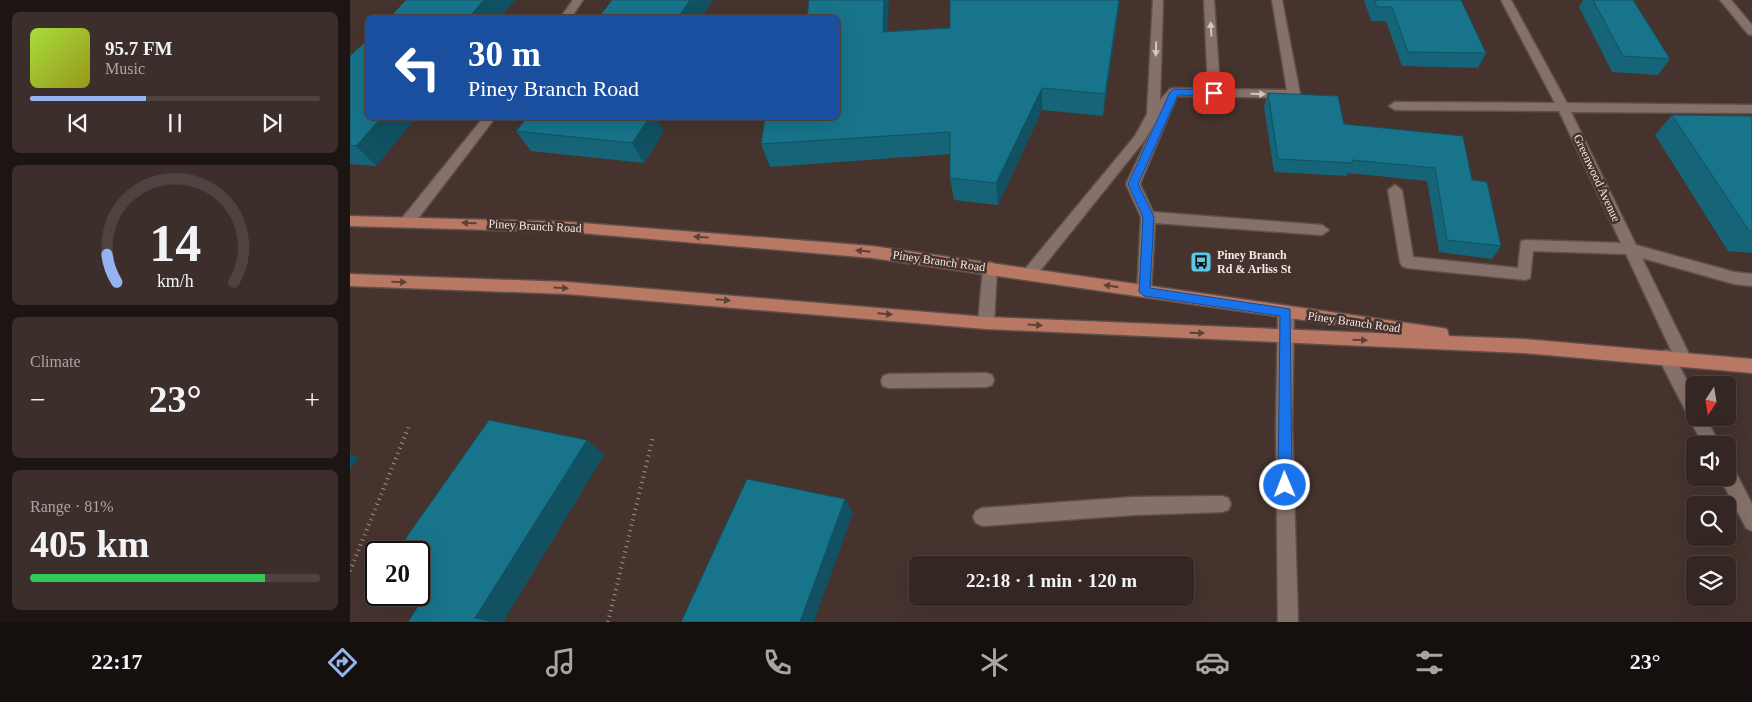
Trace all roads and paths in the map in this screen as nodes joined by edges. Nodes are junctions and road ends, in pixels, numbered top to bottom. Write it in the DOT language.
graph roads {
  1 [pos="578,0"];
  2 [pos="1158,0"];
  3 [pos="1209,0"];
  4 [pos="1277,0"];
  5 [pos="1506,0"];
  6 [pos="1726,0"];
  7 [pos="567,15"];
  8 [pos="1752,32"];
  9 [pos="1174,92"];
  10 [pos="1214,93"];
  11 [pos="1395,106"];
  12 [pos="1562,106"];
  13 [pos="1752,109"];
  14 [pos="1153,114"];
  15 [pos="487,120"];
  16 [pos="1395,190"];
  17 [pos="1148,217"];
  18 [pos="350,221"];
  19 [pos="408,221"];
  20 [pos="1322,230"];
  21 [pos="1630,249"];
  22 [pos="990,268"];
  23 [pos="1030,274"];
  24 [pos="350,280"];
  25 [pos="1752,280"];
  26 [pos="1144,292"];
  27 [pos="1286,312"];
  28 [pos="986,322"];
  29 [pos="1285,337"];
  30 [pos="1523,346"];
  31 [pos="1666,357"];
  32 [pos="1683,358"];
  33 [pos="1752,366"];
  34 [pos="986,380"];
  35 [pos="889,381"];
  36 [pos="1686,395"];
  37 [pos="409,426"];
  38 [pos="653,437"];
  39 [pos="1734,486"];
  40 [pos="1222,504"];
  41 [pos="982,517"];
  42 [pos="1752,522"];
  43 [pos="350,571"];
  44 [pos="608,622"];
  45 [pos="1288,622"];
  1 -- 7 [label="street"];
  2 -- 14 [label="street, one-way"];
  10 -- 3 [label="street, one-way"];
  10 -- 4 [label="street, one-way"];
  5 -- 12 [label="street, Greenwood Avenue"];
  6 -- 8 [label="street"];
  9 -- 10 [label="street"];
  9 -- 14 [label="street"];
  9 -- 17 [label="street"];
  11 -- 12 [label="street"];
  12 -- 13 [label="street"];
  12 -- 21 [label="street, Greenwood Avenue"];
  14 -- 23 [label="street"];
  15 -- 19 [label="street"];
  16 -- 21 [label="street"];
  17 -- 20 [label="street"];
  17 -- 26 [label="street"];
  18 -- 19 [label="main road, Piney Branch Road"];
  22 -- 19 [label="main road, Piney Branch Road, one-way"];
  21 -- 25 [label="street"];
  21 -- 32 [label="street, Greenwood Avenue"];
  22 -- 23 [label="main road, Piney Branch Road"];
  22 -- 28 [label="street"];
  26 -- 23 [label="main road, Piney Branch Road, one-way"];
  24 -- 28 [label="main road, Piney Branch Road, one-way"];
  26 -- 27 [label="main road, Piney Branch Road"];
  27 -- 29 [label="street"];
  27 -- 30 [label="main road, Piney Branch Road"];
  28 -- 29 [label="main road, Piney Branch Road, one-way"];
  29 -- 30 [label="main road, Piney Branch Road, one-way"];
  29 -- 45 [label="street"];
  30 -- 31 [label="main road, Piney Branch Road"];
  31 -- 32 [label="main road, Piney Branch Road"];
  31 -- 36 [label="street"];
  32 -- 33 [label="main road, Piney Branch Road"];
  34 -- 35 [label="street"];
  37 -- 43 [label="path"];
  38 -- 44 [label="path"];
  39 -- 42 [label="street"];
  40 -- 41 [label="street"];
}
